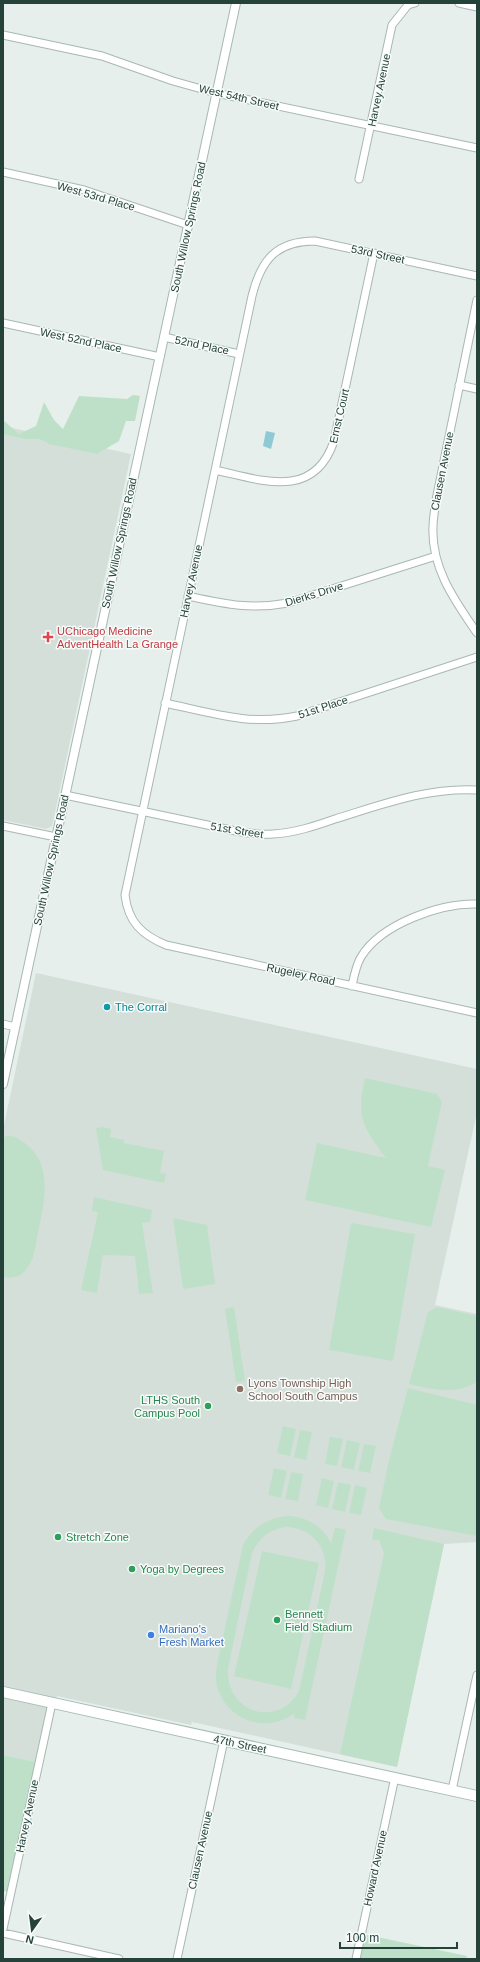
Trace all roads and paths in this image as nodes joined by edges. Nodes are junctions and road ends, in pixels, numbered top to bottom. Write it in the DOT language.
graph roads {
  1 [pos="236,3"];
  2 [pos="459,3"];
  3 [pos="412,4"];
  4 [pos="477,7"];
  5 [pos="3,35"];
  6 [pos="216,93"];
  7 [pos="371,125"];
  8 [pos="477,148"];
  9 [pos="3,172"];
  10 [pos="359,179"];
  11 [pos="188,225"];
  12 [pos="279,249"];
  13 [pos="374,253"];
  14 [pos="477,276"];
  15 [pos="477,300"];
  16 [pos="3,323"];
  17 [pos="164,337"];
  18 [pos="239,354"];
  19 [pos="160,357"];
  20 [pos="459,385"];
  21 [pos="477,389"];
  22 [pos="215,470"];
  23 [pos="436,556"];
  24 [pos="188,596"];
  25 [pos="477,633"];
  26 [pos="477,657"];
  27 [pos="166,703"];
  28 [pos="477,790"];
  29 [pos="65,795"];
  30 [pos="142,811"];
  31 [pos="3,826"];
  32 [pos="56,837"];
  33 [pos="477,904"];
  34 [pos="132,920"];
  35 [pos="352,986"];
  36 [pos="477,1013"];
  37 [pos="3,1024"];
  38 [pos="15,1027"];
  39 [pos="3,1084"];
  40 [pos="477,1675"];
  41 [pos="3,1692"];
  42 [pos="52,1703"];
  43 [pos="224,1740"];
  44 [pos="395,1778"];
  45 [pos="452,1790"];
  46 [pos="477,1796"];
  47 [pos="3,1929"];
  48 [pos="3,1933"];
  49 [pos="119,1959"];
  50 [pos="177,1959"];
  51 [pos="356,1959"];
  1 -- 6 [label="street, South Willow Springs Road"];
  2 -- 4 [label="street"];
  3 -- 7 [label="street, Harvey Avenue"];
  5 -- 6 [label="street, West 54th Street"];
  6 -- 7 [label="street, West 54th Street"];
  6 -- 11 [label="street, South Willow Springs Road"];
  7 -- 8 [label="street, West 54th Street"];
  7 -- 10 [label="street, Harvey Avenue"];
  9 -- 11 [label="street, West 53rd Place"];
  11 -- 17 [label="street, South Willow Springs Road"];
  12 -- 13 [label="street, 53rd Street"];
  12 -- 18 [label="street, Harvey Avenue"];
  13 -- 14 [label="street, 53rd Street"];
  13 -- 22 [label="street, Ernst Court"];
  15 -- 20 [label="street, Clausen Avenue"];
  16 -- 19 [label="street, West 52nd Place"];
  17 -- 18 [label="street, 52nd Place"];
  17 -- 19 [label="street, South Willow Springs Road"];
  18 -- 22 [label="street, Harvey Avenue"];
  19 -- 29 [label="street, South Willow Springs Road"];
  20 -- 21 [label="street"];
  20 -- 23 [label="street, Clausen Avenue"];
  22 -- 24 [label="street, Harvey Avenue"];
  23 -- 24 [label="street, Dierks Drive"];
  23 -- 25 [label="street, Clausen Avenue"];
  24 -- 27 [label="street, Harvey Avenue"];
  26 -- 27 [label="street, 51st Place"];
  27 -- 30 [label="street, Harvey Avenue"];
  28 -- 30 [label="street, 51st Street"];
  29 -- 30 [label="street, 51st Street"];
  29 -- 32 [label="street, South Willow Springs Road"];
  30 -- 34 [label="street, Harvey Avenue"];
  31 -- 32 [label="street"];
  32 -- 38 [label="street, South Willow Springs Road"];
  33 -- 35 [label="street"];
  34 -- 35 [label="street, Rugeley Road"];
  35 -- 36 [label="street, Rugeley Road"];
  37 -- 38 [label="street"];
  38 -- 39 [label="street, South Willow Springs Road"];
  40 -- 45 [label="street"];
  41 -- 42 [label="main road, 47th Street"];
  42 -- 43 [label="main road, 47th Street"];
  42 -- 47 [label="street, Harvey Avenue"];
  43 -- 44 [label="main road, 47th Street"];
  43 -- 50 [label="street, Clausen Avenue"];
  44 -- 45 [label="main road, 47th Street"];
  44 -- 51 [label="street, Howard Avenue"];
  45 -- 46 [label="main road, 47th Street"];
  48 -- 49 [label="street"];
}
